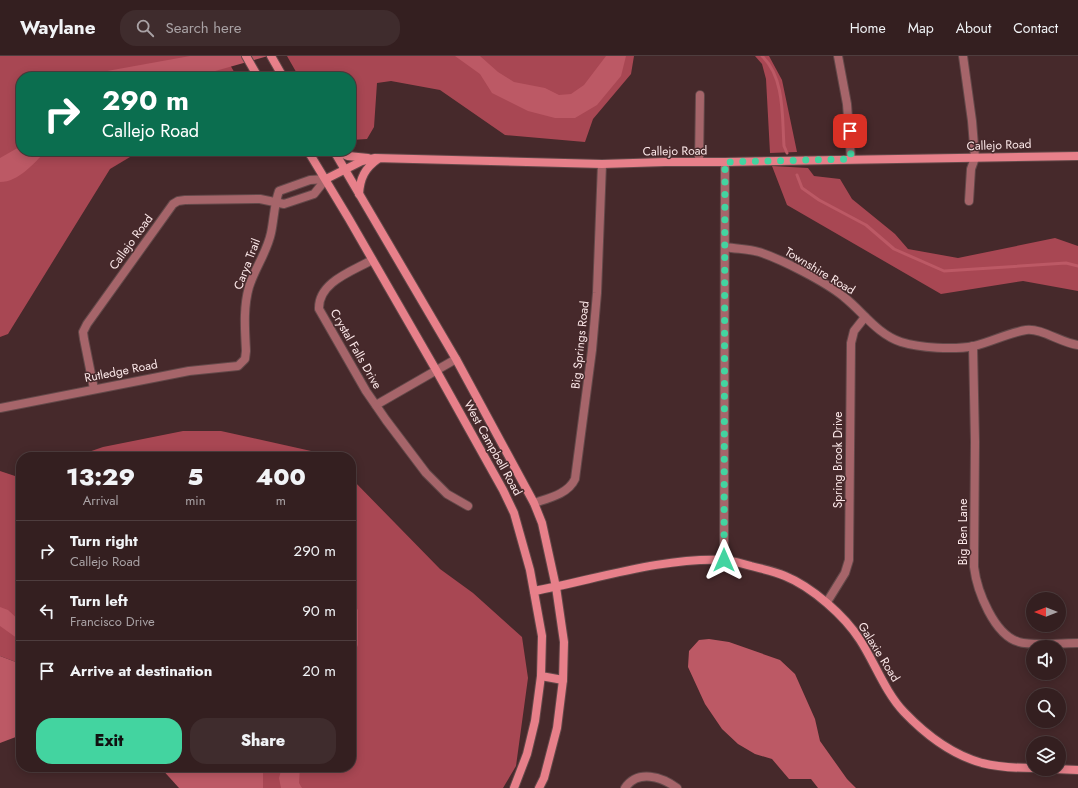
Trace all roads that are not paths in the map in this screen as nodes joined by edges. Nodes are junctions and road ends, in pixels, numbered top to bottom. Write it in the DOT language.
graph roads {
  1 [pos="246,56"];
  2 [pos="271,56"];
  3 [pos="838,56"];
  4 [pos="963,56"];
  5 [pos="255,72"];
  6 [pos="280,72"];
  7 [pos="700,94"];
  8 [pos="311,156"];
  9 [pos="338,156"];
  10 [pos="348,156"];
  11 [pos="1078,156"];
  12 [pos="377,158"];
  13 [pos="975,158"];
  14 [pos="851,159"];
  15 [pos="699,162"];
  16 [pos="725,162"];
  17 [pos="602,164"];
  18 [pos="344,169"];
  19 [pos="326,179"];
  20 [pos="359,194"];
  21 [pos="275,201"];
  22 [pos="969,201"];
  23 [pos="726,247"];
  24 [pos="372,260"];
  25 [pos="865,317"];
  26 [pos="1078,345"];
  27 [pos="974,346"];
  28 [pos="245,359"];
  29 [pos="456,359"];
  30 [pos="436,370"];
  31 [pos="94,389"];
  32 [pos="376,405"];
  33 [pos="0,408"];
  34 [pos="534,503"];
  35 [pos="468,506"];
  36 [pos="724,560"];
  37 [pos="556,587"];
  38 [pos="534,591"];
  39 [pos="827,602"];
  40 [pos="1078,643"];
  41 [pos="541,676"];
  42 [pos="563,680"];
  43 [pos="1026,768"];
  44 [pos="1066,770"];
  45 [pos="1078,770"];
  46 [pos="514,788"];
  47 [pos="539,788"];
  48 [pos="625,788"];
  49 [pos="678,788"];
  1 -- 5 [label="main road"];
  2 -- 6 [label="main road"];
  3 -- 14 [label="street"];
  4 -- 13 [label="street"];
  7 -- 15 [label="street"];
  8 -- 19 [label="main road, West Campbell Road"];
  9 -- 18 [label="main road, West Campbell Road"];
  10 -- 12 [label="main road"];
  11 -- 13 [label="main road, Callejo Road"];
  12 -- 17 [label="main road, Callejo Road"];
  12 -- 18 [label="main road, Callejo Road"];
  12 -- 20 [label="main road"];
  13 -- 14 [label="main road, Callejo Road"];
  13 -- 22 [label="street"];
  14 -- 16 [label="main road, Callejo Road"];
  15 -- 16 [label="main road, Callejo Road"];
  15 -- 17 [label="main road, Callejo Road"];
  16 -- 23 [label="street"];
  17 -- 34 [label="street, Big Springs Road"];
  18 -- 19 [label="main road, Callejo Road"];
  18 -- 20 [label="main road, West Campbell Road"];
  19 -- 21 [label="street, Callejo Road"];
  19 -- 21 [label="street, Callejo Road"];
  19 -- 24 [label="main road, West Campbell Road"];
  20 -- 29 [label="main road, West Campbell Road"];
  21 -- 28 [label="street, Carya Trail"];
  21 -- 31 [label="street, Callejo Road"];
  23 -- 25 [label="street, Townshire Road"];
  23 -- 36 [label="street"];
  24 -- 30 [label="main road, West Campbell Road"];
  24 -- 32 [label="street, Crystal Falls Drive"];
  25 -- 27 [label="street, Townshire Road"];
  25 -- 39 [label="street, Spring Brook Drive"];
  26 -- 27 [label="street, Townshire Road"];
  27 -- 40 [label="street, Big Ben Lane"];
  28 -- 31 [label="street, Rutledge Road"];
  29 -- 30 [label="street, Crystal Falls Drive"];
  29 -- 34 [label="main road, West Campbell Road"];
  30 -- 32 [label="street, Crystal Falls Drive"];
  30 -- 38 [label="main road, West Campbell Road"];
  31 -- 33 [label="street, Rutledge Road"];
  32 -- 35 [label="street, Crystal Falls Drive"];
  34 -- 37 [label="main road, West Campbell Road"];
  36 -- 37 [label="main road, Galaxie Road"];
  36 -- 39 [label="main road, Galaxie Road"];
  37 -- 38 [label="main road, Galaxie Road"];
  37 -- 42 [label="main road, West Campbell Road"];
  38 -- 41 [label="main road, West Campbell Road"];
  39 -- 43 [label="main road, Galaxie Road"];
  41 -- 42 [label="main road"];
  41 -- 46 [label="main road, West Campbell Road"];
  42 -- 47 [label="main road, West Campbell Road"];
  44 -- 45 [label="main road"];
  48 -- 49 [label="street"];
}
